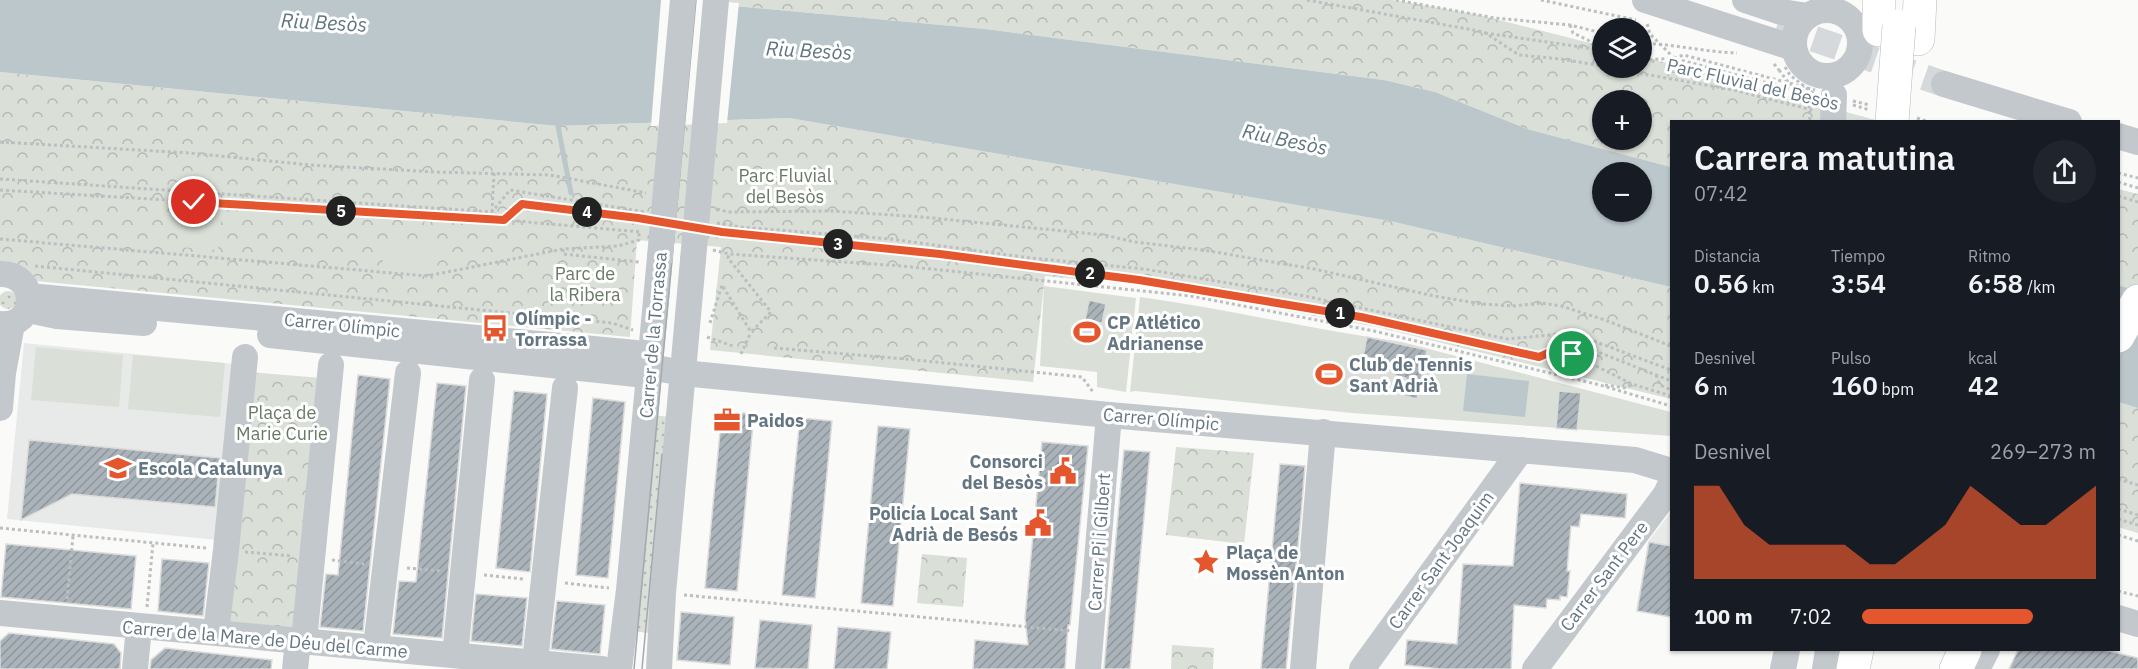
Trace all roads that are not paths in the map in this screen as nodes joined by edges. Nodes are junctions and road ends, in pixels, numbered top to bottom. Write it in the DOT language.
graph roads {
  1 [pos="683,0"];
  2 [pos="716,0"];
  3 [pos="1695,0"];
  4 [pos="1745,0"];
  5 [pos="1920,0"];
  6 [pos="1843,9"];
  7 [pos="1815,10"];
  8 [pos="1646,11"];
  9 [pos="1895,19"];
  10 [pos="1777,26"];
  11 [pos="1790,57"];
  12 [pos="1944,84"];
  13 [pos="1830,96"];
  14 [pos="1891,117"];
  15 [pos="2062,120"];
  16 [pos="2120,137"];
  17 [pos="2138,142"];
  18 [pos="0,274"];
  19 [pos="2138,301"];
  20 [pos="17,313"];
  21 [pos="2138,328"];
  22 [pos="2120,332"];
  23 [pos="244,357"];
  24 [pos="2120,360"];
  25 [pos="331,365"];
  26 [pos="650,367"];
  27 [pos="2,373"];
  28 [pos="408,373"];
  29 [pos="682,373"];
  30 [pos="482,380"];
  31 [pos="565,388"];
  32 [pos="1102,406"];
  33 [pos="0,408"];
  34 [pos="1323,432"];
  35 [pos="1521,450"];
  36 [pos="1670,471"];
  37 [pos="1670,485"];
  38 [pos="0,613"];
  39 [pos="2120,619"];
  40 [pos="142,622"];
  41 [pos="217,623"];
  42 [pos="2138,624"];
  43 [pos="301,636"];
  44 [pos="376,638"];
  45 [pos="1787,651"];
  46 [pos="1828,651"];
  47 [pos="1857,651"];
  48 [pos="1949,651"];
  49 [pos="1965,651"];
  50 [pos="1986,651"];
  51 [pos="536,652"];
  52 [pos="454,657"];
  53 [pos="135,669"];
  54 [pos="295,669"];
  55 [pos="602,669"];
  56 [pos="619,669"];
  57 [pos="658,669"];
  58 [pos="1088,669"];
  59 [pos="1303,669"];
  60 [pos="1362,669"];
  61 [pos="1535,669"];
  62 [pos="1783,669"];
  63 [pos="1825,669"];
  64 [pos="1853,669"];
  65 [pos="1940,669"];
  66 [pos="1956,669"];
  67 [pos="1977,669"];
  1 -- 26 [label="street, Carrer de la Torrassa, bridge"];
  2 -- 29 [label="street, Carrer de la Torrassa, bridge"];
  3 -- 10 [label="street"];
  4 -- 7 [label="street"];
  5 -- 9 [label="highway"];
  6 -- 7 [label="street"];
  6 -- 13 [label="street"];
  7 -- 11 [label="street"];
  8 -- 11 [label="street"];
  9 -- 14 [label="highway"];
  11 -- 13 [label="street"];
  12 -- 15 [label="street"];
  16 -- 17 [label="street"];
  18 -- 20 [label="street"];
  19 -- 22 [label="highway"];
  20 -- 26 [label="street, Carrer Olímpic"];
  20 -- 27 [label="street"];
  21 -- 24 [label="highway"];
  23 -- 41 [label="street"];
  25 -- 43 [label="street"];
  26 -- 29 [label="street, Carrer Olímpic"];
  26 -- 56 [label="street, Carrer de la Torrassa"];
  27 -- 33 [label="street"];
  28 -- 44 [label="street, Carrer de la Mare de Déu del Carme"];
  29 -- 32 [label="street, Carrer Olímpic"];
  29 -- 57 [label="street, Carrer de la Torrassa"];
  30 -- 52 [label="street"];
  31 -- 51 [label="street"];
  32 -- 34 [label="street, Carrer Olímpic"];
  32 -- 58 [label="street, Carrer Pi i Gilbert"];
  34 -- 35 [label="street, Carrer Olímpic"];
  34 -- 59 [label="street"];
  35 -- 36 [label="street, Carrer Olímpic"];
  35 -- 60 [label="street, Carrer Sant Joaquim"];
  37 -- 61 [label="street, Carrer Sant Pere"];
  38 -- 40 [label="street, Carrer de la Mare de Déu del Carme"];
  39 -- 42 [label="street"];
  40 -- 43 [label="street, Carrer de la Mare de Déu del Carme"];
  40 -- 53 [label="street"];
  43 -- 52 [label="street, Carrer de la Mare de Déu del Carme"];
  43 -- 54 [label="street"];
  45 -- 62 [label="street"];
  46 -- 63 [label="street"];
  47 -- 64 [label="highway"];
  48 -- 65 [label="highway"];
  49 -- 66 [label="highway"];
  50 -- 67 [label="street"];
  52 -- 55 [label="street, Carrer de la Mare de Déu del Carme"];
}
